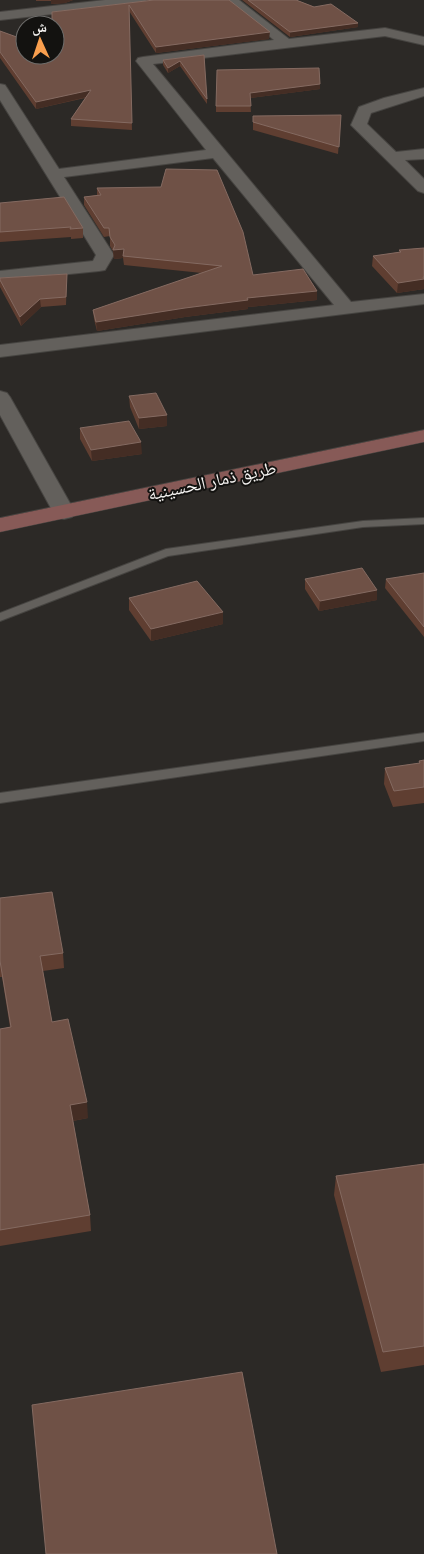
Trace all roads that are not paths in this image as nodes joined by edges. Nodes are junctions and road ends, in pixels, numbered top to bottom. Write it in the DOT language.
graph roads {
  1 [pos="140,0"];
  2 [pos="231,0"];
  3 [pos="0,16"];
  4 [pos="424,41"];
  5 [pos="286,43"];
  6 [pos="0,88"];
  7 [pos="424,92"];
  8 [pos="217,153"];
  9 [pos="424,154"];
  10 [pos="391,158"];
  11 [pos="54,174"];
  12 [pos="424,188"];
  13 [pos="0,276"];
  14 [pos="424,299"];
  15 [pos="346,308"];
  16 [pos="0,351"];
  17 [pos="0,397"];
  18 [pos="424,436"];
  19 [pos="64,512"];
  20 [pos="424,521"];
  21 [pos="0,525"];
  22 [pos="0,617"];
  23 [pos="424,737"];
  24 [pos="0,798"];
  1 -- 3 [label="street"];
  2 -- 5 [label="street"];
  4 -- 5 [label="street"];
  5 -- 8 [label="street"];
  6 -- 11 [label="street"];
  7 -- 10 [label="street"];
  8 -- 11 [label="street"];
  8 -- 15 [label="street"];
  9 -- 10 [label="street"];
  10 -- 12 [label="street"];
  11 -- 13 [label="street"];
  14 -- 15 [label="street"];
  15 -- 16 [label="street"];
  17 -- 19 [label="street"];
  18 -- 19 [label="main road, طريق ذمار الحسينية"];
  19 -- 21 [label="main road, طريق ذمار الحسينية"];
  20 -- 22 [label="lane"];
  23 -- 24 [label="lane"];
}
